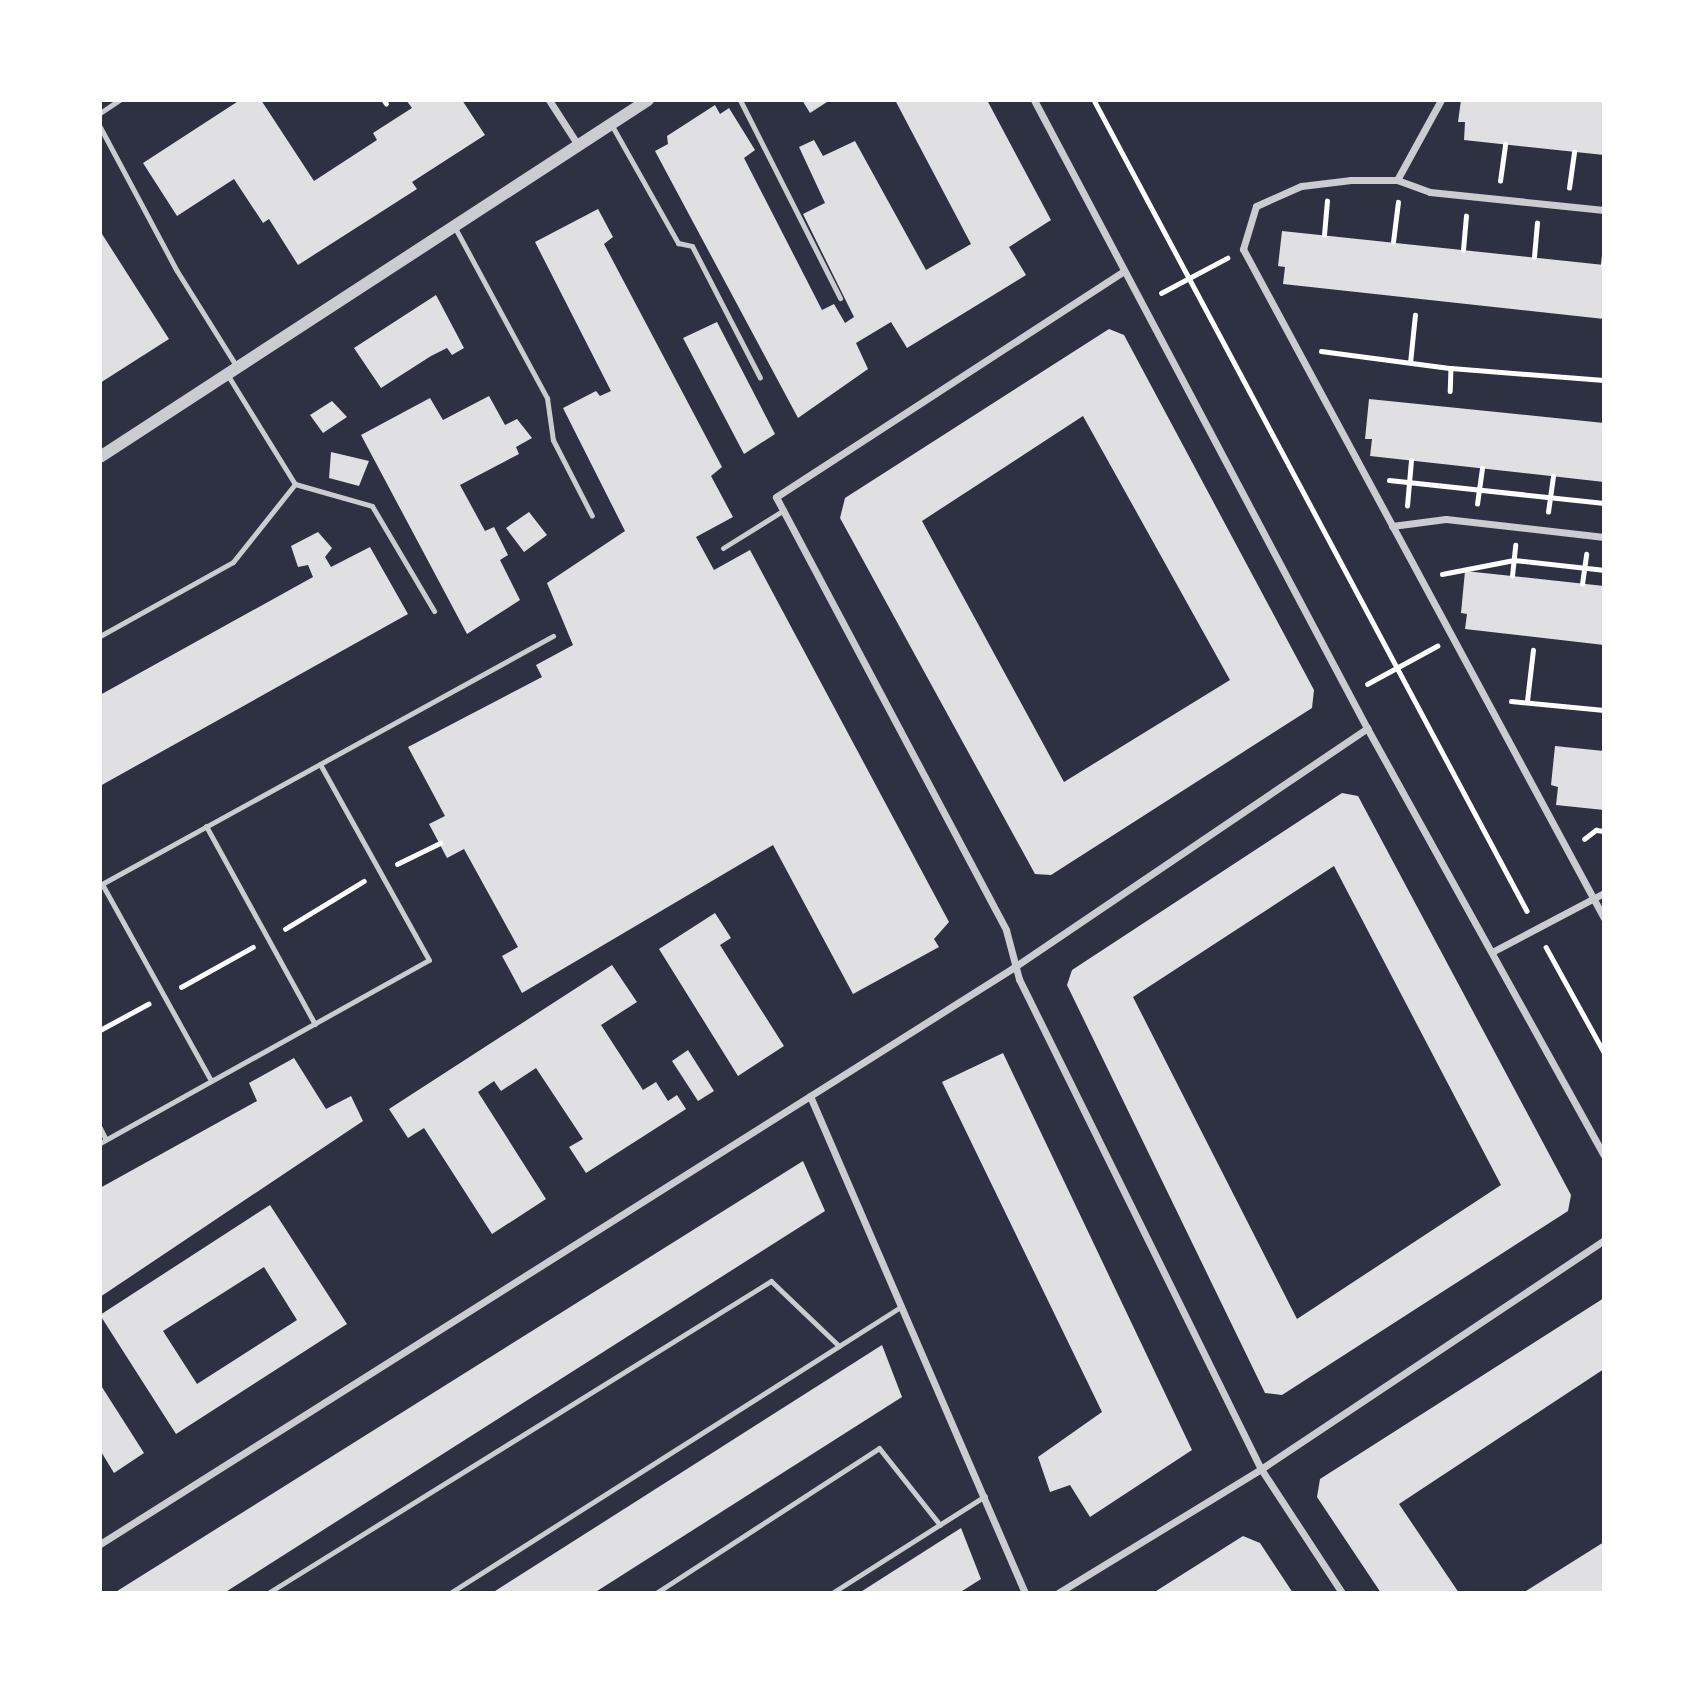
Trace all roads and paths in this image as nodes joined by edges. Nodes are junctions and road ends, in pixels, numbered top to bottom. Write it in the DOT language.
graph roads {
  1 [pos="119,100"];
  2 [pos="549,100"];
  3 [pos="648,100"];
  4 [pos="740,100"];
  5 [pos="1034,100"];
  6 [pos="1094,100"];
  7 [pos="1441,100"];
  8 [pos="100,113"];
  9 [pos="611,124"];
  10 [pos="100,127"];
  11 [pos="1504,144"];
  12 [pos="578,145"];
  13 [pos="1574,152"];
  14 [pos="1397,180"];
  15 [pos="1329,183"];
  16 [pos="1468,195"];
  17 [pos="1498,199"];
  18 [pos="1539,203"];
  19 [pos="1567,206"];
  20 [pos="1604,210"];
  21 [pos="454,226"];
  22 [pos="1324,235"];
  23 [pos="1393,242"];
  24 [pos="1243,249"];
  25 [pos="1463,250"];
  26 [pos="1604,255"];
  27 [pos="1534,257"];
  28 [pos="1604,265"];
  29 [pos="1124,271"];
  30 [pos="1189,278"];
  31 [pos="840,298"];
  32 [pos="1141,304"];
  33 [pos="1415,315"];
  34 [pos="1297,348"];
  35 [pos="1410,363"];
  36 [pos="1451,368"];
  37 [pos="232,371"];
  38 [pos="760,378"];
  39 [pos="1604,380"];
  40 [pos="1450,391"];
  41 [pos="100,457"];
  42 [pos="1411,460"];
  43 [pos="1482,468"];
  44 [pos="1553,476"];
  45 [pos="1367,478"];
  46 [pos="1409,482"];
  47 [pos="295,484"];
  48 [pos="1479,490"];
  49 [pos="1550,497"];
  50 [pos="1604,503"];
  51 [pos="784,510"];
  52 [pos="592,516"];
  53 [pos="1475,522"];
  54 [pos="1406,524"];
  55 [pos="1392,526"];
  56 [pos="1517,527"];
  57 [pos="1545,530"];
  58 [pos="1588,536"];
  59 [pos="1604,537"];
  60 [pos="723,548"];
  61 [pos="1514,560"];
  62 [pos="1584,568"];
  63 [pos="1604,570"];
  64 [pos="1512,576"];
  65 [pos="1421,578"];
  66 [pos="1582,584"];
  67 [pos="434,611"];
  68 [pos="100,636"];
  69 [pos="553,636"];
  70 [pos="1453,638"];
  71 [pos="1533,650"];
  72 [pos="1397,668"];
  73 [pos="1349,694"];
  74 [pos="1487,700"];
  75 [pos="1527,701"];
  76 [pos="1604,710"];
  77 [pos="1367,728"];
  78 [pos="320,764"];
  79 [pos="206,826"];
  80 [pos="101,884"];
  81 [pos="1604,893"];
  82 [pos="1594,900"];
  83 [pos="1604,918"];
  84 [pos="1537,931"];
  85 [pos="1492,953"];
  86 [pos="1013,968"];
  87 [pos="315,1024"];
  88 [pos="1604,1052"];
  89 [pos="211,1081"];
  90 [pos="810,1096"];
  91 [pos="100,1128"];
  92 [pos="106,1140"];
  93 [pos="100,1143"];
  94 [pos="1604,1155"];
  95 [pos="1604,1240"];
  96 [pos="903,1306"];
  97 [pos="839,1346"];
  98 [pos="1261,1469"];
  99 [pos="985,1496"];
  100 [pos="940,1525"];
  101 [pos="100,1544"];
  102 [pos="268,1593"];
  103 [pos="450,1593"];
  104 [pos="656,1593"];
  105 [pos="832,1593"];
  106 [pos="1025,1593"];
  107 [pos="1058,1593"];
  108 [pos="1342,1593"];
  1 -- 8 [label="lane"];
  2 -- 12 [label="street"];
  3 -- 9 [label="street"];
  4 -- 31 [label="lane"];
  5 -- 29 [label="street"];
  6 -- 30 [label="path"];
  7 -- 14 [label="street"];
  9 -- 12 [label="street"];
  9 -- 38 [label="lane"];
  10 -- 37 [label="lane"];
  11 -- 17 [label="path"];
  12 -- 21 [label="street"];
  13 -- 19 [label="path"];
  14 -- 15 [label="street"];
  14 -- 16 [label="street"];
  14 -- 23 [label="path"];
  15 -- 22 [label="path"];
  15 -- 24 [label="street"];
  16 -- 17 [label="street"];
  16 -- 25 [label="path"];
  17 -- 18 [label="street"];
  18 -- 19 [label="street"];
  18 -- 27 [label="path"];
  19 -- 20 [label="street"];
  21 -- 37 [label="street"];
  21 -- 52 [label="lane"];
  24 -- 30 [label="path"];
  24 -- 34 [label="street"];
  26 -- 28 [label="path"];
  29 -- 32 [label="street"];
  29 -- 51 [label="street"];
  30 -- 32 [label="path"];
  30 -- 72 [label="path"];
  32 -- 73 [label="street"];
  33 -- 35 [label="path"];
  34 -- 35 [label="path"];
  34 -- 45 [label="street"];
  35 -- 36 [label="path"];
  36 -- 39 [label="path"];
  36 -- 40 [label="path"];
  37 -- 41 [label="street"];
  37 -- 47 [label="lane"];
  42 -- 46 [label="path"];
  43 -- 48 [label="path"];
  44 -- 49 [label="path"];
  45 -- 46 [label="path"];
  45 -- 55 [label="street"];
  46 -- 48 [label="path"];
  46 -- 54 [label="path"];
  47 -- 67 [label="lane"];
  47 -- 68 [label="lane"];
  48 -- 49 [label="path"];
  48 -- 53 [label="path"];
  49 -- 50 [label="path"];
  49 -- 57 [label="path"];
  51 -- 60 [label="lane"];
  51 -- 86 [label="street"];
  53 -- 54 [label="street"];
  53 -- 56 [label="street"];
  54 -- 55 [label="street"];
  55 -- 65 [label="street"];
  56 -- 57 [label="street"];
  56 -- 61 [label="path"];
  57 -- 58 [label="street"];
  58 -- 59 [label="street"];
  58 -- 62 [label="path"];
  61 -- 62 [label="path"];
  61 -- 64 [label="path"];
  61 -- 65 [label="path"];
  62 -- 63 [label="path"];
  62 -- 66 [label="path"];
  65 -- 70 [label="street"];
  69 -- 78 [label="lane"];
  70 -- 72 [label="path"];
  70 -- 74 [label="street"];
  71 -- 75 [label="path"];
  72 -- 73 [label="path"];
  72 -- 84 [label="path"];
  73 -- 77 [label="street"];
  74 -- 75 [label="path"];
  74 -- 82 [label="street"];
  75 -- 76 [label="path"];
  77 -- 85 [label="street"];
  77 -- 86 [label="street"];
  78 -- 79 [label="lane"];
  78 -- 87 [label="lane"];
  79 -- 80 [label="lane"];
  79 -- 87 [label="lane"];
  80 -- 89 [label="lane"];
  81 -- 82 [label="street"];
  82 -- 83 [label="street"];
  82 -- 84 [label="street"];
  84 -- 85 [label="street"];
  84 -- 88 [label="path"];
  85 -- 94 [label="street"];
  86 -- 90 [label="street"];
  86 -- 98 [label="street"];
  87 -- 89 [label="lane"];
  89 -- 92 [label="lane"];
  90 -- 96 [label="street"];
  90 -- 101 [label="street"];
  91 -- 92 [label="lane"];
  92 -- 93 [label="lane"];
  95 -- 98 [label="street"];
  96 -- 97 [label="lane"];
  96 -- 99 [label="street"];
  97 -- 102 [label="lane"];
  97 -- 103 [label="lane"];
  98 -- 107 [label="street"];
  98 -- 108 [label="street"];
  99 -- 100 [label="lane"];
  99 -- 106 [label="street"];
  100 -- 104 [label="lane"];
  100 -- 105 [label="lane"];
}
